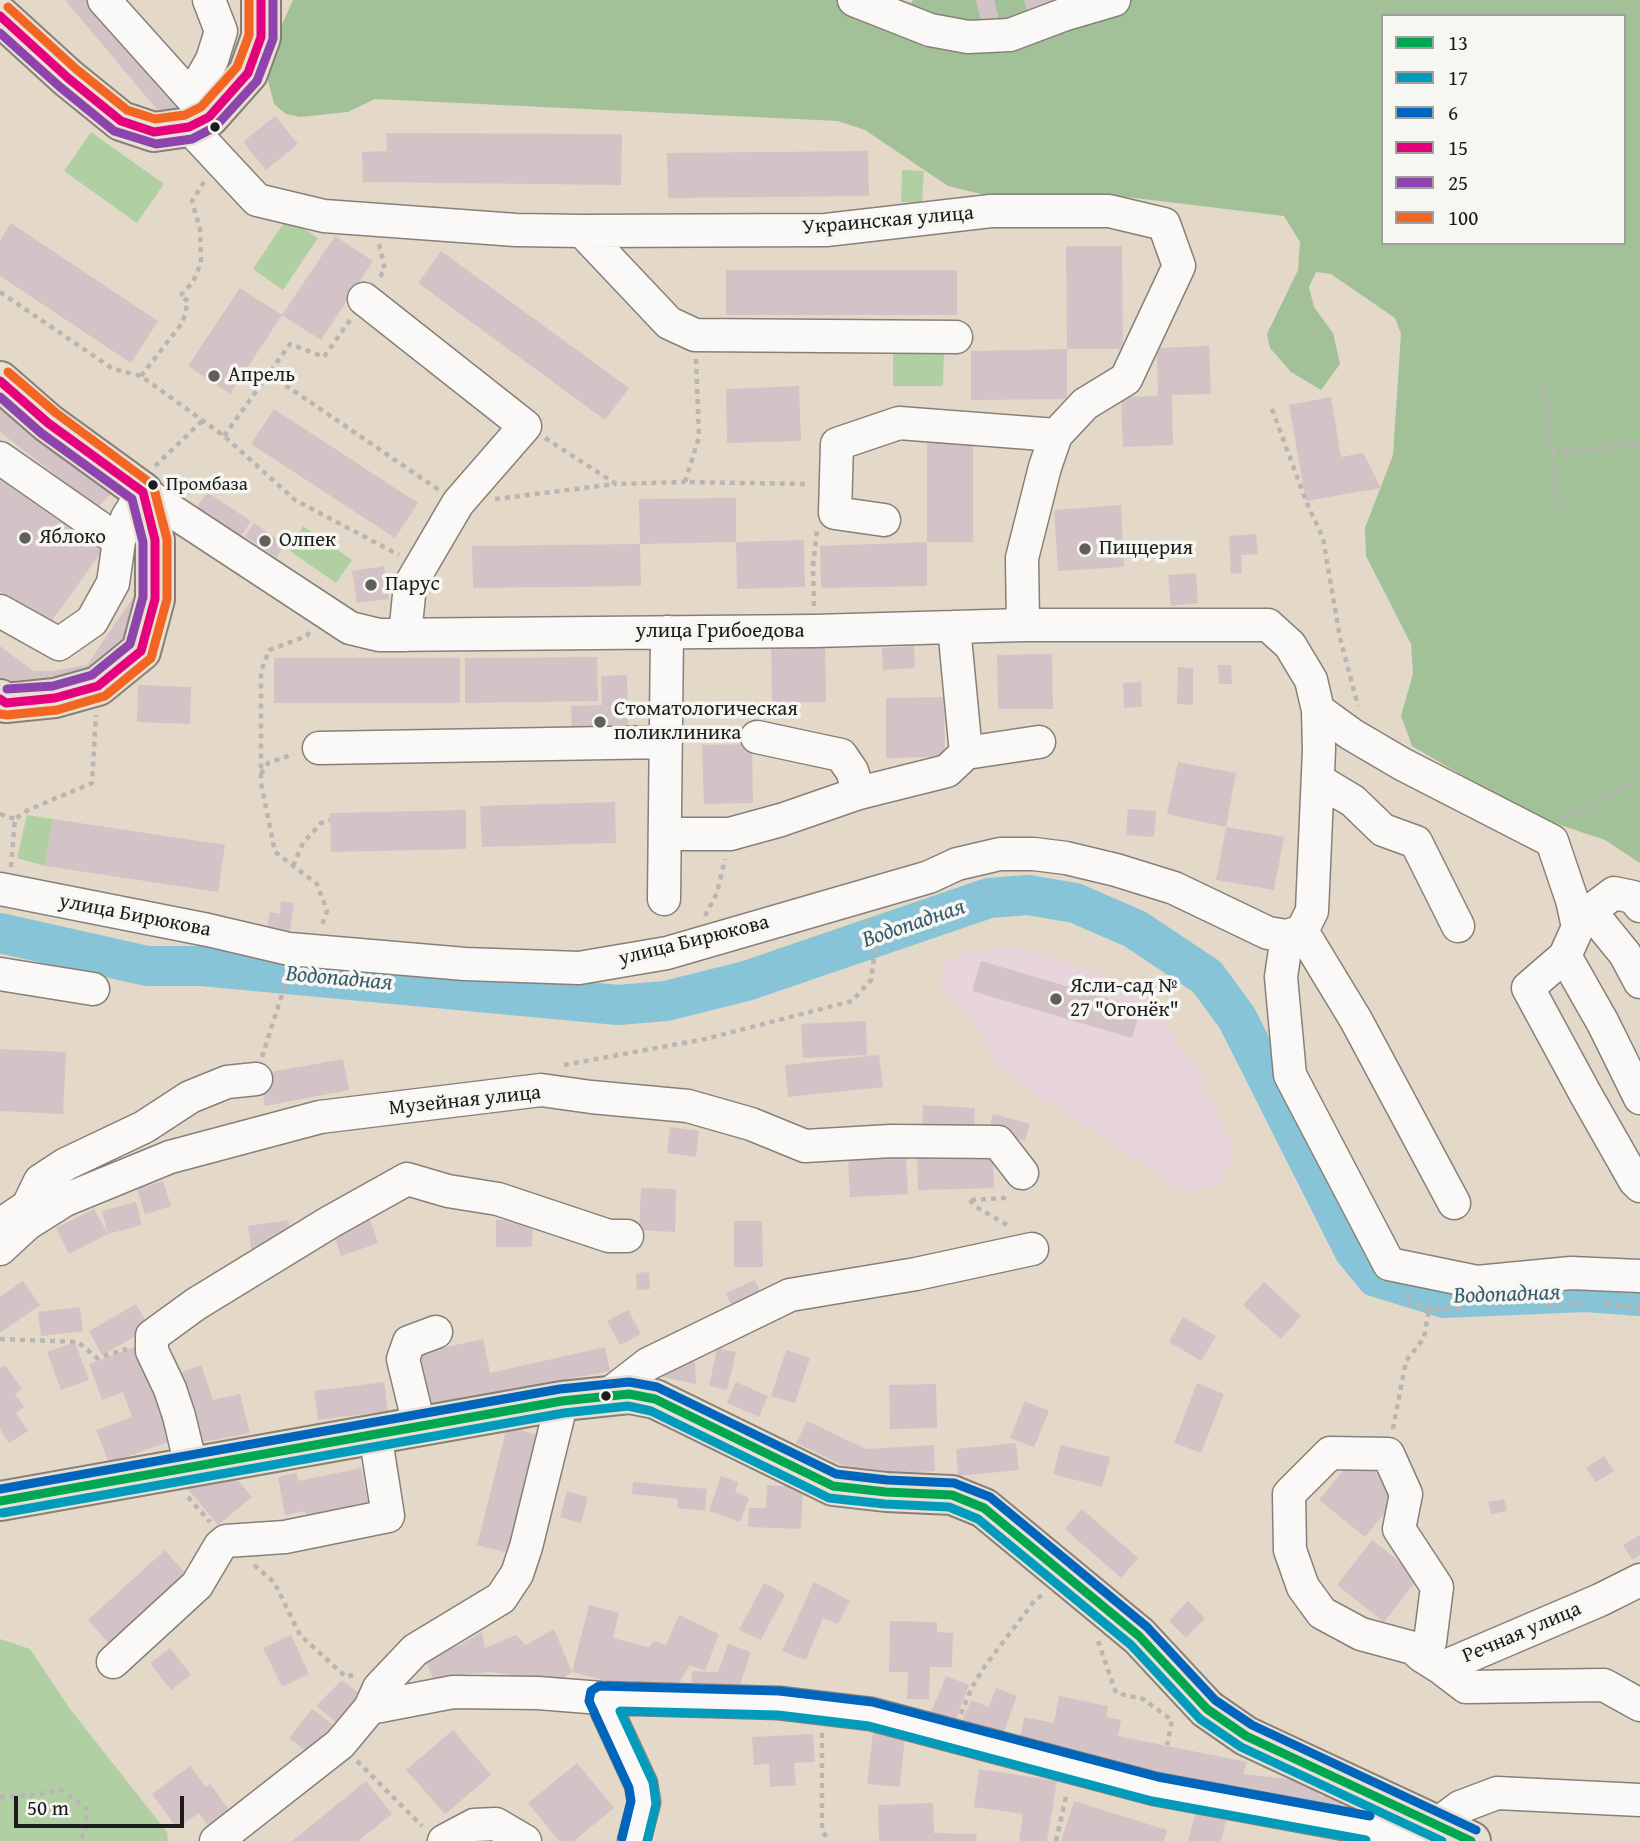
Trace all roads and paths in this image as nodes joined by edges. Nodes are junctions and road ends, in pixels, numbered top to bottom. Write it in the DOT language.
graph roads {
  1 [pos="104,0"];
  2 [pos="209,0"];
  3 [pos="261,0"];
  4 [pos="854,0"];
  5 [pos="1114,0"];
  6 [pos="0,16"];
  7 [pos="196,113"];
  8 [pos="201,188"];
  9 [pos="582,231"];
  10 [pos="385,270"];
  11 [pos="0,292"];
  12 [pos="364,299"];
  13 [pos="695,335"];
  14 [pos="956,337"];
  15 [pos="269,374"];
  16 [pos="141,376"];
  17 [pos="0,381"];
  18 [pos="1542,381"];
  19 [pos="1272,409"];
  20 [pos="202,421"];
  21 [pos="525,426"];
  22 [pos="1056,435"];
  23 [pos="224,436"];
  24 [pos="1640,445"];
  25 [pos="1552,452"];
  26 [pos="166,457"];
  27 [pos="0,458"];
  28 [pos="685,482"];
  29 [pos="616,484"];
  30 [pos="824,484"];
  31 [pos="143,492"];
  32 [pos="458,503"];
  33 [pos="1559,506"];
  34 [pos="884,520"];
  35 [pos="817,525"];
  36 [pos="119,541"];
  37 [pos="421,567"];
  38 [pos="0,611"];
  39 [pos="323,611"];
  40 [pos="1023,625"];
  41 [pos="954,627"];
  42 [pos="815,631"];
  43 [pos="667,632"];
  44 [pos="405,635"];
  45 [pos="98,686"];
  46 [pos="1315,695"];
  47 [pos="0,699"];
  48 [pos="1351,734"];
  49 [pos="757,737"];
  50 [pos="1039,741"];
  51 [pos="666,742"];
  52 [pos="318,748"];
  53 [pos="966,753"];
  54 [pos="261,774"];
  55 [pos="1318,780"];
  56 [pos="1640,780"];
  57 [pos="859,793"];
  58 [pos="0,814"];
  59 [pos="15,818"];
  60 [pos="330,820"];
  61 [pos="1532,831"];
  62 [pos="665,834"];
  63 [pos="730,834"];
  64 [pos="293,866"];
  65 [pos="4,890"];
  66 [pos="664,900"];
  67 [pos="1640,906"];
  68 [pos="1584,919"];
  69 [pos="1458,926"];
  70 [pos="1295,934"];
  71 [pos="688,945"];
  72 [pos="875,950"];
  73 [pos="313,952"];
  74 [pos="1566,956"];
  75 [pos="0,974"];
  76 [pos="1640,982"];
  77 [pos="285,985"];
  78 [pos="93,989"];
  79 [pos="256,1079"];
  80 [pos="541,1090"];
  81 [pos="1640,1098"];
  82 [pos="1023,1173"];
  83 [pos="1640,1186"];
  84 [pos="1454,1203"];
  85 [pos="627,1236"];
  86 [pos="0,1249"];
  87 [pos="1018,1252"];
  88 [pos="1640,1276"];
  89 [pos="1406,1302"];
  90 [pos="436,1332"];
  91 [pos="0,1339"];
  92 [pos="151,1341"];
  93 [pos="608,1395"];
  94 [pos="562,1401"];
  95 [pos="419,1425"];
  96 [pos="375,1433"];
  97 [pos="1388,1454"];
  98 [pos="178,1468"];
  99 [pos="0,1501"];
  100 [pos="223,1544"];
  101 [pos="1640,1580"];
  102 [pos="1049,1596"];
  103 [pos="1095,1634"];
  104 [pos="113,1662"];
  105 [pos="1432,1662"];
  106 [pos="374,1698"];
  107 [pos="601,1698"];
  108 [pos="1640,1704"];
  109 [pos="821,1708"];
  110 [pos="953,1735"];
  111 [pos="340,1744"];
  112 [pos="1167,1745"];
  113 [pos="1073,1767"];
  114 [pos="0,1797"];
  115 [pos="1640,1800"];
  116 [pos="1450,1836"];
  117 [pos="436,1837"];
  118 [pos="77,1841"];
  119 [pos="216,1841"];
  120 [pos="525,1841"];
  121 [pos="634,1841"];
  122 [pos="828,1841"];
  123 [pos="1056,1841"];
  1 -- 7 [label="street, Украинская улица"];
  2 -- 7 [label="street"];
  3 -- 7 [label="main road"];
  4 -- 5 [label="street"];
  6 -- 7 [label="main road"];
  7 -- 9 [label="street, Украинская улица"];
  8 -- 16 [label="path"];
  9 -- 13 [label="street"];
  9 -- 22 [label="street, Украинская улица"];
  10 -- 12 [label="path"];
  11 -- 16 [label="path"];
  12 -- 15 [label="path"];
  12 -- 21 [label="street"];
  13 -- 14 [label="street"];
  13 -- 28 [label="path"];
  15 -- 23 [label="path"];
  15 -- 32 [label="path"];
  16 -- 20 [label="path"];
  17 -- 31 [label="main road"];
  18 -- 25 [label="path"];
  19 -- 48 [label="path"];
  20 -- 23 [label="path"];
  20 -- 26 [label="path"];
  21 -- 29 [label="path"];
  21 -- 32 [label="street"];
  22 -- 34 [label="street"];
  22 -- 40 [label="street, Украинская улица"];
  23 -- 37 [label="path"];
  24 -- 25 [label="path"];
  25 -- 33 [label="path"];
  27 -- 36 [label="street"];
  28 -- 29 [label="path"];
  28 -- 30 [label="path"];
  29 -- 32 [label="path"];
  31 -- 36 [label="street"];
  31 -- 39 [label="street, улица Грибоедова"];
  31 -- 45 [label="main road"];
  32 -- 37 [label="street"];
  35 -- 42 [label="path"];
  36 -- 38 [label="street"];
  37 -- 44 [label="street"];
  39 -- 44 [label="street, улица Грибоедова"];
  39 -- 54 [label="path"];
  40 -- 41 [label="street, улица Грибоедова"];
  40 -- 46 [label="street, улица Грибоедова"];
  41 -- 42 [label="street, улица Грибоедова"];
  41 -- 53 [label="street"];
  42 -- 43 [label="street, улица Грибоедова"];
  43 -- 44 [label="street, улица Грибоедова"];
  43 -- 51 [label="street"];
  45 -- 47 [label="main road"];
  45 -- 59 [label="path"];
  46 -- 48 [label="street"];
  46 -- 55 [label="street"];
  48 -- 61 [label="street"];
  49 -- 57 [label="street"];
  50 -- 53 [label="street"];
  51 -- 52 [label="street"];
  51 -- 62 [label="street"];
  52 -- 54 [label="path"];
  53 -- 57 [label="street"];
  54 -- 64 [label="path"];
  55 -- 69 [label="street"];
  55 -- 70 [label="street"];
  56 -- 61 [label="path"];
  57 -- 63 [label="street"];
  58 -- 59 [label="path"];
  59 -- 65 [label="path"];
  60 -- 64 [label="path"];
  61 -- 68 [label="street"];
  62 -- 63 [label="street"];
  62 -- 66 [label="street"];
  63 -- 71 [label="path"];
  64 -- 73 [label="path"];
  65 -- 73 [label="street, улица Бирюкова"];
  67 -- 68 [label="street"];
  68 -- 74 [label="street"];
  68 -- 76 [label="street"];
  70 -- 71 [label="street, улица Бирюкова"];
  70 -- 84 [label="street"];
  70 -- 88 [label="street"];
  71 -- 73 [label="street, улица Бирюкова"];
  72 -- 80 [label="path"];
  74 -- 81 [label="street"];
  74 -- 83 [label="street"];
  75 -- 78 [label="street"];
  77 -- 79 [label="path"];
  79 -- 86 [label="street"];
  80 -- 82 [label="street, Музейная улица"];
  80 -- 86 [label="street, Музейная улица"];
  82 -- 87 [label="path"];
  85 -- 92 [label="street"];
  87 -- 93 [label="street"];
  89 -- 97 [label="path"];
  90 -- 95 [label="street"];
  91 -- 92 [label="path"];
  92 -- 98 [label="street"];
  93 -- 94 [label="main road"];
  93 -- 116 [label="main road"];
  94 -- 95 [label="main road"];
  94 -- 106 [label="street"];
  95 -- 96 [label="main road"];
  96 -- 98 [label="main road"];
  96 -- 100 [label="street"];
  97 -- 105 [label="street"];
  97 -- 105 [label="street"];
  98 -- 99 [label="main road"];
  98 -- 100 [label="path"];
  100 -- 104 [label="street"];
  100 -- 106 [label="path"];
  101 -- 105 [label="street, Речная улица"];
  102 -- 110 [label="path"];
  103 -- 112 [label="path"];
  105 -- 108 [label="street, Речная улица"];
  106 -- 107 [label="street"];
  106 -- 111 [label="street"];
  107 -- 109 [label="street"];
  107 -- 121 [label="street"];
  109 -- 110 [label="street"];
  109 -- 122 [label="path"];
  110 -- 113 [label="street"];
  111 -- 117 [label="path"];
  111 -- 119 [label="street"];
  113 -- 116 [label="street"];
  113 -- 123 [label="path"];
  114 -- 118 [label="path"];
  115 -- 116 [label="street"];
  117 -- 120 [label="street"];
}
